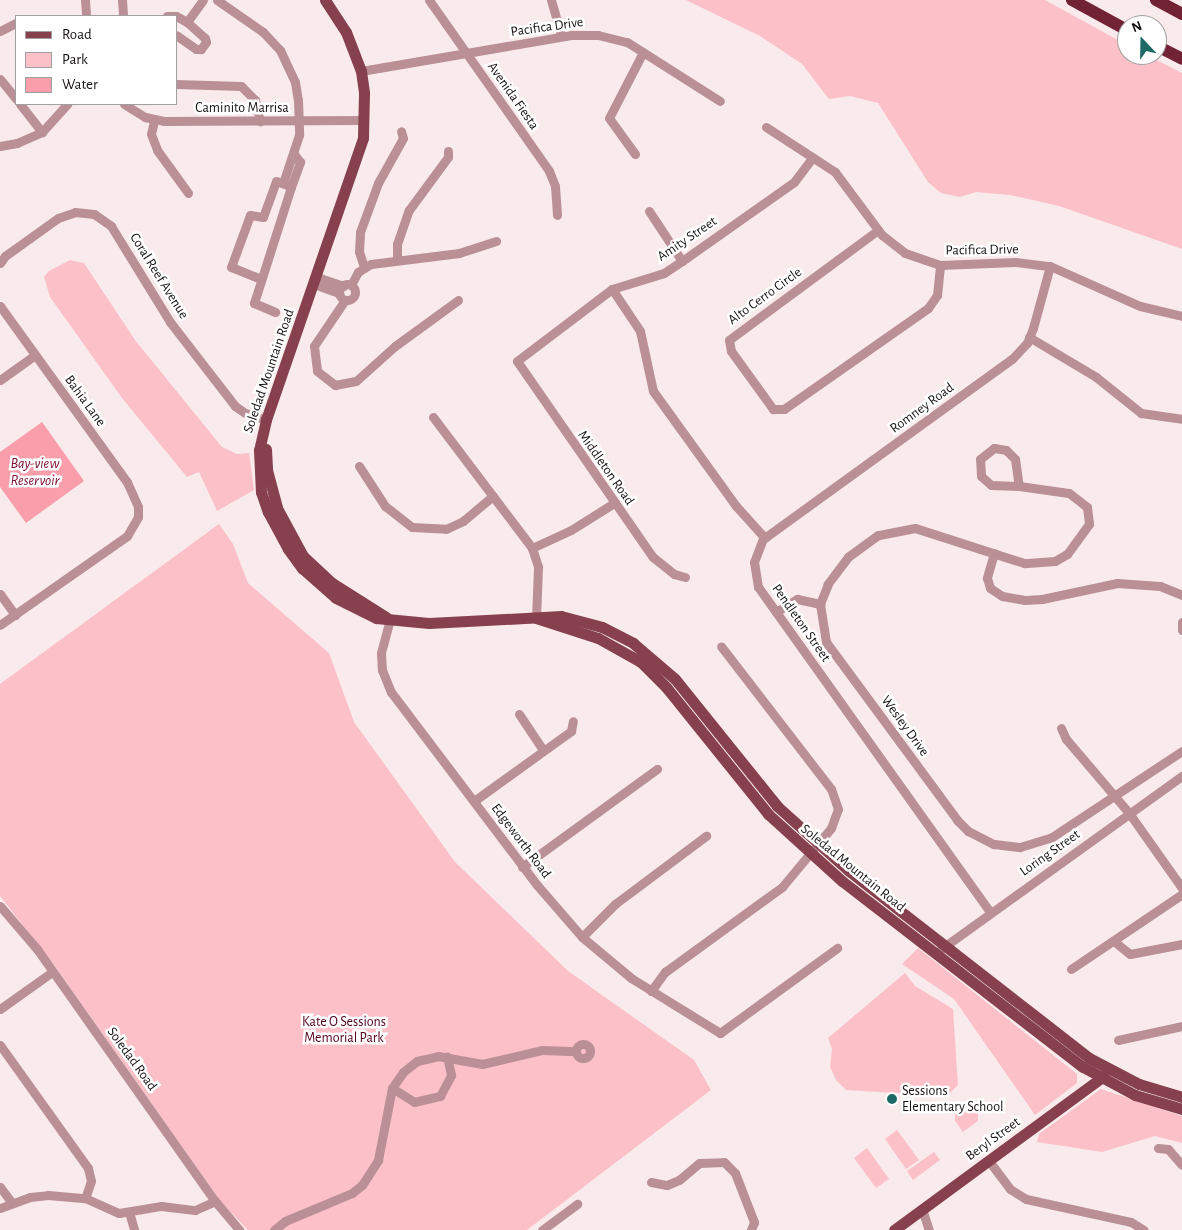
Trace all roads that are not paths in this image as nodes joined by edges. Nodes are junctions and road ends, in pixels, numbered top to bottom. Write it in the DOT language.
graph roads {
  1 [pos="85,0"];
  2 [pos="122,0"];
  3 [pos="202,0"];
  4 [pos="217,0"];
  5 [pos="325,0"];
  6 [pos="429,0"];
  7 [pos="551,0"];
  8 [pos="1072,0"];
  9 [pos="1156,0"];
  10 [pos="1182,14"];
  11 [pos="86,15"];
  12 [pos="123,15"];
  13 [pos="178,17"];
  14 [pos="187,22"];
  15 [pos="15,24"];
  16 [pos="1117,25"];
  17 [pos="0,31"];
  18 [pos="178,36"];
  19 [pos="561,36"];
  20 [pos="1167,51"];
  21 [pos="643,52"];
  22 [pos="466,54"];
  23 [pos="1182,59"];
  24 [pos="361,71"];
  25 [pos="0,79"];
  26 [pos="178,84"];
  27 [pos="15,98"];
  28 [pos="720,101"];
  29 [pos="21,105"];
  30 [pos="66,105"];
  31 [pos="126,105"];
  32 [pos="154,120"];
  33 [pos="364,120"];
  34 [pos="260,122"];
  35 [pos="300,122"];
  36 [pos="766,127"];
  37 [pos="400,131"];
  38 [pos="42,132"];
  39 [pos="0,146"];
  40 [pos="448,151"];
  41 [pos="635,154"];
  42 [pos="813,157"];
  43 [pos="287,185"];
  44 [pos="188,193"];
  45 [pos="650,211"];
  46 [pos="557,215"];
  47 [pos="878,230"];
  48 [pos="496,241"];
  49 [pos="397,260"];
  50 [pos="682,261"];
  51 [pos="0,263"];
  52 [pos="940,264"];
  53 [pos="1050,266"];
  54 [pos="364,267"];
  55 [pos="261,279"];
  56 [pos="316,281"];
  57 [pos="612,289"];
  58 [pos="345,291"];
  59 [pos="458,300"];
  60 [pos="0,306"];
  61 [pos="275,312"];
  62 [pos="1182,316"];
  63 [pos="1029,337"];
  64 [pos="35,355"];
  65 [pos="516,361"];
  66 [pos="0,380"];
  67 [pos="433,417"];
  68 [pos="1182,419"];
  69 [pos="266,420"];
  70 [pos="359,466"];
  71 [pos="1019,486"];
  72 [pos="493,496"];
  73 [pos="614,503"];
  74 [pos="766,538"];
  75 [pos="532,548"];
  76 [pos="994,553"];
  77 [pos="685,577"];
  78 [pos="0,594"];
  79 [pos="1182,595"];
  80 [pos="820,604"];
  81 [pos="776,612"];
  82 [pos="15,615"];
  83 [pos="536,618"];
  84 [pos="390,619"];
  85 [pos="1182,622"];
  86 [pos="0,625"];
  87 [pos="1182,630"];
  88 [pos="721,646"];
  89 [pos="519,714"];
  90 [pos="573,721"];
  91 [pos="1061,728"];
  92 [pos="544,750"];
  93 [pos="1182,751"];
  94 [pos="657,770"];
  95 [pos="1182,776"];
  96 [pos="1115,796"];
  97 [pos="474,801"];
  98 [pos="1129,813"];
  99 [pos="706,836"];
  100 [pos="818,845"];
  101 [pos="810,854"];
  102 [pos="522,867"];
  103 [pos="1182,888"];
  104 [pos="1182,894"];
  105 [pos="0,906"];
  106 [pos="990,912"];
  107 [pos="582,937"];
  108 [pos="1115,942"];
  109 [pos="1182,944"];
  110 [pos="836,948"];
  111 [pos="940,950"];
  112 [pos="1071,969"];
  113 [pos="52,972"];
  114 [pos="651,991"];
  115 [pos="0,1009"];
  116 [pos="1182,1026"];
  117 [pos="1118,1040"];
  118 [pos="0,1045"];
  119 [pos="576,1051"];
  120 [pos="446,1056"];
  121 [pos="1110,1071"];
  122 [pos="1100,1079"];
  123 [pos="392,1088"];
  124 [pos="1182,1097"];
  125 [pos="1182,1109"];
  126 [pos="1158,1148"];
  127 [pos="989,1161"];
  128 [pos="1182,1165"];
  129 [pos="651,1182"];
  130 [pos="0,1188"];
  131 [pos="85,1198"];
  132 [pos="215,1201"];
  133 [pos="12,1203"];
  134 [pos="577,1204"];
  135 [pos="0,1208"];
  136 [pos="922,1209"];
  137 [pos="129,1212"];
  138 [pos="752,1226"];
  139 [pos="134,1230"];
  140 [pos="239,1230"];
  141 [pos="274,1230"];
  142 [pos="542,1230"];
  143 [pos="894,1230"];
  144 [pos="929,1230"];
  145 [pos="1144,1230"];
  1 -- 11 [label="street"];
  2 -- 12 [label="street"];
  3 -- 14 [label="street"];
  4 -- 35 [label="street"];
  5 -- 24 [label="main road, Soledad Mountain Road"];
  6 -- 22 [label="street, Avenida Fiesta"];
  7 -- 19 [label="street"];
  8 -- 16 [label="highway"];
  9 -- 10 [label="highway"];
  13 -- 14 [label="street"];
  14 -- 18 [label="street"];
  15 -- 17 [label="street"];
  19 -- 21 [label="street, Pacifica Drive"];
  19 -- 22 [label="street, Pacifica Drive"];
  20 -- 23 [label="highway"];
  21 -- 28 [label="street, Pacifica Drive"];
  21 -- 41 [label="street"];
  22 -- 24 [label="street, Pacifica Drive"];
  22 -- 46 [label="street, Avenida Fiesta"];
  24 -- 33 [label="main road, Soledad Mountain Road"];
  25 -- 27 [label="street"];
  26 -- 34 [label="street"];
  29 -- 38 [label="street"];
  30 -- 38 [label="street"];
  31 -- 32 [label="street, Caminito Marrisa"];
  32 -- 34 [label="street, Caminito Marrisa"];
  32 -- 44 [label="street"];
  33 -- 35 [label="street, Caminito Marrisa"];
  33 -- 56 [label="main road, Soledad Mountain Road"];
  34 -- 35 [label="street, Caminito Marrisa"];
  35 -- 43 [label="street"];
  36 -- 42 [label="street, Pacifica Drive"];
  37 -- 54 [label="street"];
  38 -- 39 [label="street"];
  40 -- 49 [label="street"];
  42 -- 47 [label="street, Pacifica Drive"];
  42 -- 50 [label="street, Amity Street"];
  43 -- 55 [label="street"];
  43 -- 55 [label="street"];
  45 -- 50 [label="street"];
  47 -- 52 [label="street, Pacifica Drive"];
  47 -- 52 [label="street, Alto Cerro Circle"];
  48 -- 49 [label="street"];
  49 -- 54 [label="street"];
  50 -- 57 [label="street, Amity Street"];
  51 -- 69 [label="street, Coral Reef Avenue"];
  52 -- 53 [label="street, Pacifica Drive"];
  53 -- 62 [label="street, Pacifica Drive"];
  53 -- 63 [label="street, Romney Road"];
  54 -- 58 [label="street"];
  55 -- 61 [label="street"];
  56 -- 58 [label="street"];
  56 -- 69 [label="main road, Soledad Mountain Road"];
  57 -- 65 [label="street, Amity Street"];
  57 -- 74 [label="street"];
  58 -- 59 [label="street"];
  60 -- 64 [label="street, Bahia Lane"];
  63 -- 68 [label="street"];
  63 -- 74 [label="street, Romney Road"];
  64 -- 66 [label="street"];
  64 -- 82 [label="street, Bahia Lane"];
  65 -- 73 [label="street, Middleton Road"];
  67 -- 72 [label="street"];
  69 -- 84 [label="main road"];
  69 -- 84 [label="main road, Soledad Mountain Road"];
  70 -- 72 [label="street"];
  71 -- 71 [label="street"];
  71 -- 76 [label="street"];
  72 -- 75 [label="street"];
  73 -- 75 [label="street"];
  73 -- 77 [label="street, Middleton Road"];
  74 -- 81 [label="street, Pendleton Street"];
  75 -- 83 [label="street"];
  76 -- 79 [label="street"];
  76 -- 80 [label="street"];
  78 -- 82 [label="street"];
  80 -- 81 [label="street"];
  80 -- 96 [label="street, Wesley Drive"];
  81 -- 106 [label="street, Pendleton Street"];
  82 -- 86 [label="street"];
  83 -- 84 [label="main road, Soledad Mountain Road"];
  83 -- 100 [label="main road, Soledad Mountain Road"];
  83 -- 101 [label="main road, Soledad Mountain Road"];
  84 -- 97 [label="street, Edgeworth Road"];
  85 -- 87 [label="street"];
  88 -- 100 [label="street"];
  89 -- 92 [label="street"];
  90 -- 92 [label="street"];
  91 -- 96 [label="street"];
  92 -- 97 [label="street"];
  93 -- 96 [label="street, Wesley Drive"];
  94 -- 102 [label="street"];
  95 -- 98 [label="street, Loring Street"];
  96 -- 98 [label="street"];
  97 -- 102 [label="street, Edgeworth Road"];
  98 -- 103 [label="street"];
  98 -- 106 [label="street, Loring Street"];
  99 -- 107 [label="street"];
  100 -- 101 [label="street"];
  100 -- 111 [label="main road, Soledad Mountain Road"];
  101 -- 111 [label="main road, Soledad Mountain Road"];
  101 -- 114 [label="street"];
  102 -- 107 [label="street, Edgeworth Road"];
  104 -- 108 [label="street"];
  105 -- 113 [label="street, Soledad Road"];
  106 -- 111 [label="street, Loring Street"];
  107 -- 114 [label="street, Edgeworth Road"];
  108 -- 109 [label="street"];
  108 -- 112 [label="street"];
  110 -- 114 [label="street, Edgeworth Road"];
  111 -- 121 [label="main road, Soledad Mountain Road"];
  111 -- 122 [label="main road, Soledad Mountain Road"];
  113 -- 115 [label="street"];
  113 -- 132 [label="street, Soledad Road"];
  116 -- 117 [label="street"];
  118 -- 131 [label="street"];
  119 -- 120 [label="street"];
  120 -- 123 [label="street"];
  120 -- 123 [label="street"];
  121 -- 122 [label="main road, Beryl Street"];
  121 -- 124 [label="main road, Soledad Mountain Road"];
  122 -- 125 [label="main road, Soledad Mountain Road"];
  122 -- 127 [label="main road, Beryl Street"];
  123 -- 141 [label="street"];
  126 -- 128 [label="street"];
  127 -- 136 [label="main road, Beryl Street"];
  127 -- 145 [label="street"];
  129 -- 138 [label="street"];
  130 -- 133 [label="street"];
  131 -- 133 [label="street"];
  131 -- 137 [label="street"];
  132 -- 137 [label="street"];
  132 -- 140 [label="street, Soledad Road"];
  133 -- 135 [label="street"];
  134 -- 142 [label="street"];
  136 -- 143 [label="main road, Beryl Street"];
  136 -- 144 [label="street"];
  137 -- 139 [label="street"];
}
